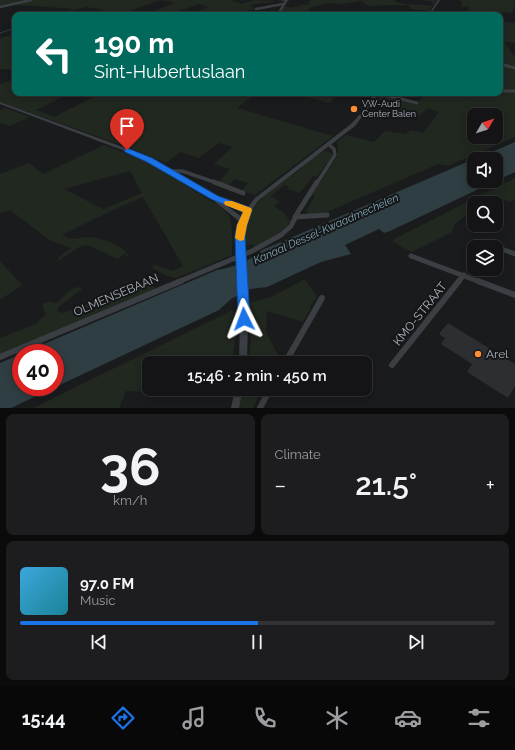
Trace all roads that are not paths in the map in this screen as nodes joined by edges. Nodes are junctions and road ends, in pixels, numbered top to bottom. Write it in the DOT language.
graph roads {
  1 [pos="31,0"];
  2 [pos="277,0"];
  3 [pos="287,0"];
  4 [pos="439,0"];
  5 [pos="283,4"];
  6 [pos="0,8"];
  7 [pos="256,9"];
  8 [pos="280,12"];
  9 [pos="431,12"];
  10 [pos="503,65"];
  11 [pos="515,68"];
  12 [pos="503,91"];
  13 [pos="515,92"];
  14 [pos="375,96"];
  15 [pos="389,96"];
  16 [pos="0,103"];
  17 [pos="417,103"];
  18 [pos="328,144"];
  19 [pos="170,171"];
  20 [pos="243,194"];
  21 [pos="214,198"];
  22 [pos="248,210"];
  23 [pos="326,216"];
  24 [pos="295,218"];
  25 [pos="243,221"];
  26 [pos="503,249"];
  27 [pos="515,254"];
  28 [pos="411,256"];
  29 [pos="464,276"];
  30 [pos="515,295"];
  31 [pos="322,298"];
  32 [pos="243,356"];
  33 [pos="288,356"];
  34 [pos="0,357"];
  35 [pos="392,365"];
  36 [pos="237,396"];
  37 [pos="266,396"];
  38 [pos="234,408"];
  39 [pos="260,408"];
  1 -- 6 [label="street"];
  2 -- 3 [label="street"];
  3 -- 5 [label="street"];
  4 -- 9 [label="street"];
  5 -- 7 [label="street"];
  5 -- 8 [label="street"];
  10 -- 11 [label="street"];
  12 -- 13 [label="street"];
  14 -- 18 [label="street"];
  15 -- 17 [label="street"];
  16 -- 19 [label="street"];
  18 -- 22 [label="street"];
  18 -- 24 [label="street, OLMENSEBAAN"];
  19 -- 20 [label="street"];
  19 -- 21 [label="street"];
  21 -- 22 [label="street"];
  21 -- 25 [label="street"];
  22 -- 25 [label="street"];
  23 -- 24 [label="street"];
  24 -- 34 [label="street, OLMENSEBAAN"];
  25 -- 32 [label="street, bridge"];
  26 -- 27 [label="street"];
  28 -- 29 [label="street"];
  29 -- 30 [label="street"];
  29 -- 35 [label="street, KMO-STRAAT"];
  31 -- 33 [label="street"];
  36 -- 38 [label="street"];
  37 -- 39 [label="street"];
}
